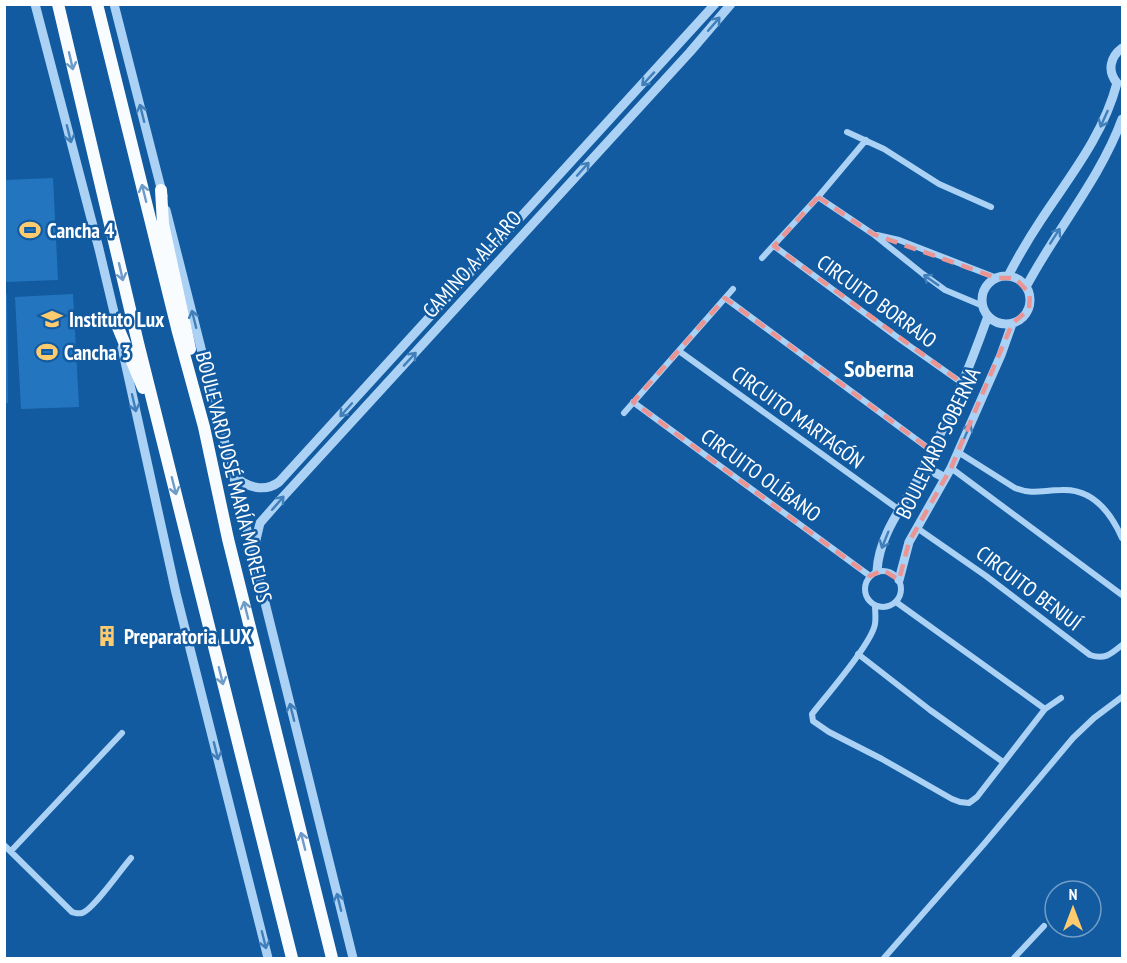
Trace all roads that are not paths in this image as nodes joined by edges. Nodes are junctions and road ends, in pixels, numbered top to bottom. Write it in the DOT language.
graph roads {
  1 [pos="37,4"];
  2 [pos="58,4"];
  3 [pos="97,4"];
  4 [pos="114,4"];
  5 [pos="715,4"];
  6 [pos="731,4"];
  7 [pos="1122,48"];
  8 [pos="1120,84"];
  9 [pos="1122,119"];
  10 [pos="847,132"];
  11 [pos="866,140"];
  12 [pos="161,190"];
  13 [pos="546,190"];
  14 [pos="557,197"];
  15 [pos="818,197"];
  16 [pos="991,207"];
  17 [pos="873,234"];
  18 [pos="774,246"];
  19 [pos="762,258"];
  20 [pos="1008,276"];
  21 [pos="997,278"];
  22 [pos="1026,287"];
  23 [pos="733,290"];
  24 [pos="725,298"];
  25 [pos="983,306"];
  26 [pos="435,312"];
  27 [pos="988,316"];
  28 [pos="445,320"];
  29 [pos="1012,324"];
  30 [pos="117,325"];
  31 [pos="679,351"];
  32 [pos="962,383"];
  33 [pos="633,402"];
  34 [pos="624,413"];
  35 [pos="204,427"];
  36 [pos="160,430"];
  37 [pos="932,451"];
  38 [pos="958,452"];
  39 [pos="925,467"];
  40 [pos="951,468"];
  41 [pos="234,476"];
  42 [pos="945,478"];
  43 [pos="898,509"];
  44 [pos="917,528"];
  45 [pos="1122,538"];
  46 [pos="253,554"];
  47 [pos="873,574"];
  48 [pos="899,580"];
  49 [pos="1122,595"];
  50 [pos="896,602"];
  51 [pos="875,605"];
  52 [pos="1122,645"];
  53 [pos="858,654"];
  54 [pos="1122,697"];
  55 [pos="1061,698"];
  56 [pos="1045,709"];
  57 [pos="122,733"];
  58 [pos="1004,762"];
  59 [pos="4,845"];
  60 [pos="11,851"];
  61 [pos="131,858"];
  62 [pos="284,925"];
  63 [pos="1043,927"];
  64 [pos="268,958"];
  65 [pos="284,958"];
  66 [pos="292,958"];
  67 [pos="332,958"];
  68 [pos="353,958"];
  69 [pos="884,958"];
  70 [pos="1014,958"];
  1 -- 30 [label="street, one-way"];
  2 -- 36 [label="main road, one-way"];
  35 -- 3 [label="main road, BOULEVARD JOSÉ MARÍA MORELOS, one-way"];
  12 -- 4 [label="street, one-way"];
  5 -- 13 [label="street, CAMINO A ALFARO, one-way"];
  14 -- 6 [label="street, CAMINO A ALFARO, one-way"];
  7 -- 8 [label="street"];
  8 -- 20 [label="street, one-way"];
  22 -- 9 [label="street, one-way"];
  10 -- 11 [label="street"];
  11 -- 15 [label="street"];
  11 -- 16 [label="street"];
  12 -- 35 [label="main road"];
  41 -- 12 [label="street, one-way"];
  13 -- 14 [label="street"];
  13 -- 26 [label="street, CAMINO A ALFARO"];
  14 -- 28 [label="street, CAMINO A ALFARO"];
  15 -- 17 [label="street"];
  15 -- 18 [label="street"];
  17 -- 21 [label="street"];
  25 -- 17 [label="street, one-way"];
  18 -- 19 [label="street"];
  18 -- 32 [label="street, CIRCUITO BORRAJO"];
  20 -- 21 [label="street"];
  20 -- 22 [label="street"];
  21 -- 25 [label="street"];
  22 -- 29 [label="street"];
  23 -- 24 [label="street"];
  24 -- 31 [label="street"];
  24 -- 37 [label="street"];
  25 -- 27 [label="street"];
  26 -- 28 [label="street"];
  26 -- 41 [label="street, CAMINO A ALFARO, one-way"];
  27 -- 29 [label="street"];
  27 -- 32 [label="street, BOULEVARD SOBERNA"];
  46 -- 28 [label="street, CAMINO A ALFARO, one-way"];
  38 -- 29 [label="street, BOULEVARD SOBERNA, one-way"];
  30 -- 36 [label="main road"];
  30 -- 64 [label="street, one-way"];
  31 -- 33 [label="street"];
  31 -- 43 [label="street, CIRCUITO MARTAGÓN"];
  32 -- 37 [label="street, BOULEVARD SOBERNA"];
  33 -- 34 [label="street"];
  33 -- 47 [label="street, CIRCUITO OLÍBANO"];
  67 -- 35 [label="main road, BOULEVARD JOSÉ MARÍA MORELOS, one-way"];
  36 -- 62 [label="main road, one-way"];
  37 -- 39 [label="street, BOULEVARD SOBERNA"];
  38 -- 40 [label="street, BOULEVARD SOBERNA"];
  38 -- 45 [label="street"];
  39 -- 42 [label="street"];
  39 -- 43 [label="street, BOULEVARD SOBERNA"];
  40 -- 42 [label="street, BOULEVARD SOBERNA"];
  40 -- 49 [label="street"];
  41 -- 46 [label="street"];
  42 -- 44 [label="street, BOULEVARD SOBERNA"];
  43 -- 47 [label="street, BOULEVARD SOBERNA, one-way"];
  44 -- 48 [label="street, BOULEVARD SOBERNA"];
  44 -- 52 [label="street, CIRCUITO BENJUÍ"];
  68 -- 46 [label="street, one-way"];
  47 -- 48 [label="street"];
  47 -- 51 [label="street"];
  48 -- 50 [label="street"];
  50 -- 51 [label="street"];
  50 -- 56 [label="street"];
  51 -- 53 [label="street"];
  53 -- 58 [label="street"];
  53 -- 58 [label="street"];
  54 -- 69 [label="street"];
  55 -- 56 [label="street"];
  56 -- 58 [label="street"];
  57 -- 60 [label="street"];
  59 -- 60 [label="street"];
  60 -- 61 [label="street"];
  62 -- 65 [label="main road"];
  62 -- 66 [label="main road"];
  63 -- 70 [label="street"];
}
